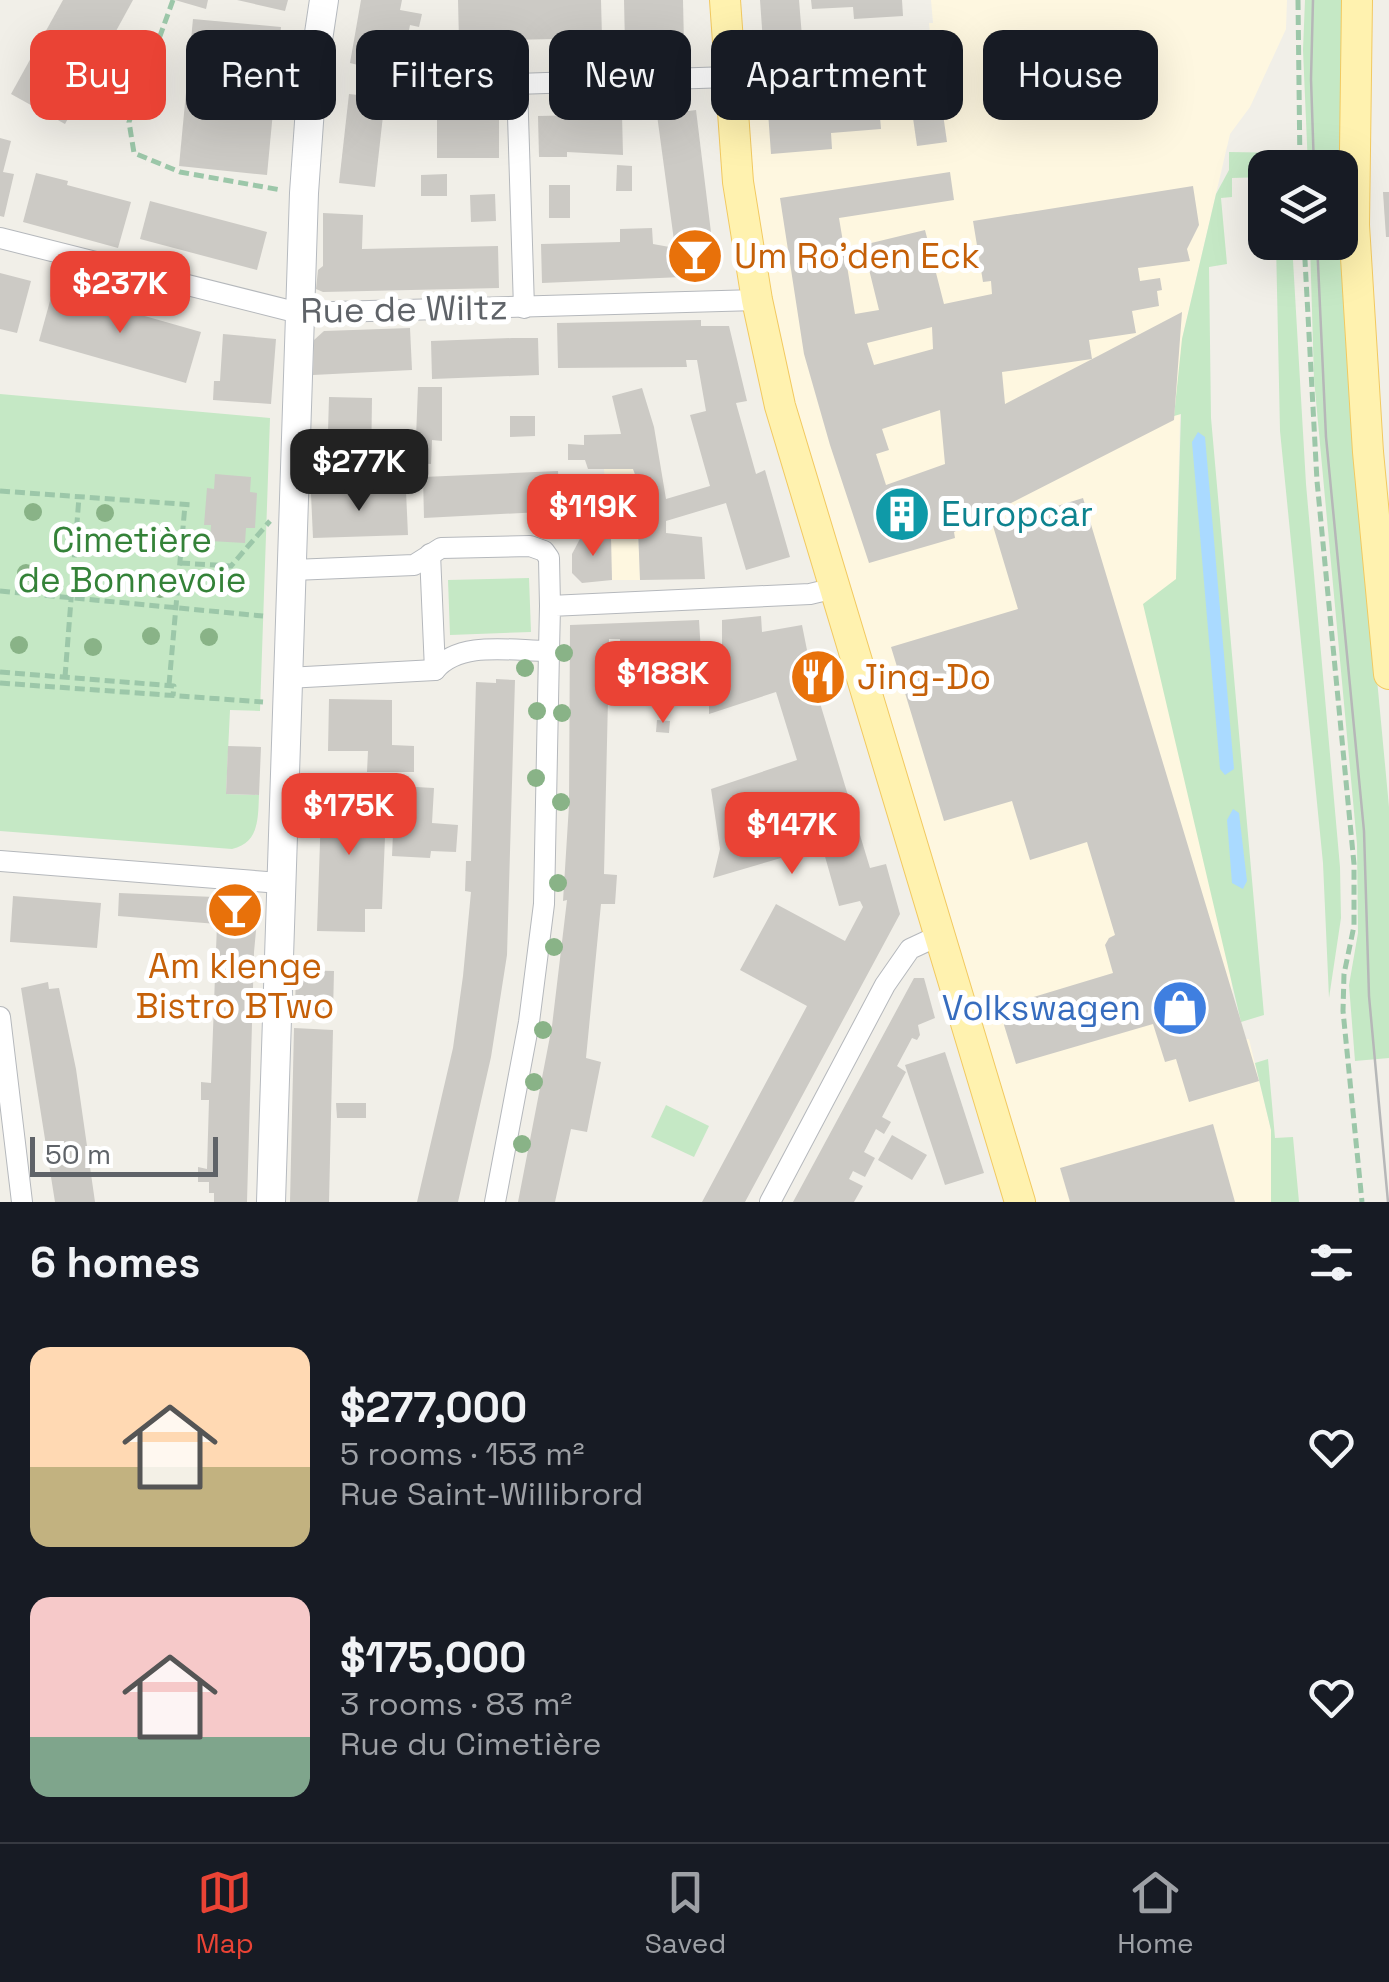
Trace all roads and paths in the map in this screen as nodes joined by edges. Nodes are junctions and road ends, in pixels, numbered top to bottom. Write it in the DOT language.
graph roads {
  1 [pos="173,0"];
  2 [pos="324,0"];
  3 [pos="725,0"];
  4 [pos="1298,0"];
  5 [pos="1358,0"];
  6 [pos="162,30"];
  7 [pos="726,30"];
  8 [pos="711,78"];
  9 [pos="529,84"];
  10 [pos="131,120"];
  11 [pos="518,120"];
  12 [pos="732,120"];
  13 [pos="1300,150"];
  14 [pos="304,194"];
  15 [pos="0,238"];
  16 [pos="1305,260"];
  17 [pos="757,300"];
  18 [pos="524,308"];
  19 [pos="299,314"];
  20 [pos="0,491"];
  21 [pos="79,496"];
  22 [pos="185,505"];
  23 [pos="194,506"];
  24 [pos="294,512"];
  25 [pos="430,554"];
  26 [pos="180,563"];
  27 [pos="293,570"];
  28 [pos="835,588"];
  29 [pos="0,592"];
  30 [pos="71,598"];
  31 [pos="550,606"];
  32 [pos="176,608"];
  33 [pos="263,616"];
  34 [pos="549,651"];
  35 [pos="436,670"];
  36 [pos="0,672"];
  37 [pos="1389,674"];
  38 [pos="65,677"];
  39 [pos="0,683"];
  40 [pos="169,686"];
  41 [pos="286,691"];
  42 [pos="173,696"];
  43 [pos="0,862"];
  44 [pos="280,883"];
  45 [pos="940,935"];
  46 [pos="0,1017"];
  47 [pos="22,1202"];
  48 [pos="271,1202"];
  49 [pos="496,1202"];
  50 [pos="770,1202"];
  51 [pos="1020,1202"];
  52 [pos="1362,1202"];
  1 -- 6 [label="path"];
  2 -- 14 [label="street"];
  3 -- 7 [label="main road"];
  4 -- 13 [label="path"];
  5 -- 37 [label="main road"];
  8 -- 9 [label="street"];
  10 -- 14 [label="path"];
  11 -- 18 [label="street"];
  12 -- 17 [label="main road"];
  14 -- 19 [label="street"];
  15 -- 19 [label="street, Rue de Wiltz"];
  16 -- 52 [label="path"];
  17 -- 18 [label="street, Rue de Wiltz"];
  17 -- 28 [label="main road"];
  18 -- 19 [label="street, Rue de Wiltz"];
  19 -- 24 [label="street"];
  20 -- 21 [label="path"];
  21 -- 22 [label="path"];
  21 -- 30 [label="path"];
  22 -- 23 [label="path"];
  22 -- 26 [label="path"];
  24 -- 26 [label="path"];
  24 -- 27 [label="street"];
  25 -- 27 [label="street"];
  25 -- 31 [label="street"];
  25 -- 35 [label="street"];
  26 -- 32 [label="path"];
  27 -- 41 [label="street"];
  28 -- 31 [label="street"];
  28 -- 45 [label="main road"];
  29 -- 30 [label="path"];
  30 -- 32 [label="path"];
  30 -- 38 [label="path"];
  31 -- 34 [label="street"];
  32 -- 33 [label="path"];
  32 -- 40 [label="path"];
  34 -- 35 [label="street"];
  34 -- 49 [label="street"];
  35 -- 41 [label="street"];
  36 -- 38 [label="path"];
  38 -- 40 [label="path"];
  39 -- 42 [label="path"];
  40 -- 42 [label="path"];
  41 -- 42 [label="path"];
  41 -- 44 [label="street"];
  43 -- 44 [label="street"];
  44 -- 48 [label="street"];
  45 -- 50 [label="street"];
  45 -- 51 [label="main road"];
  46 -- 47 [label="street"];
}
